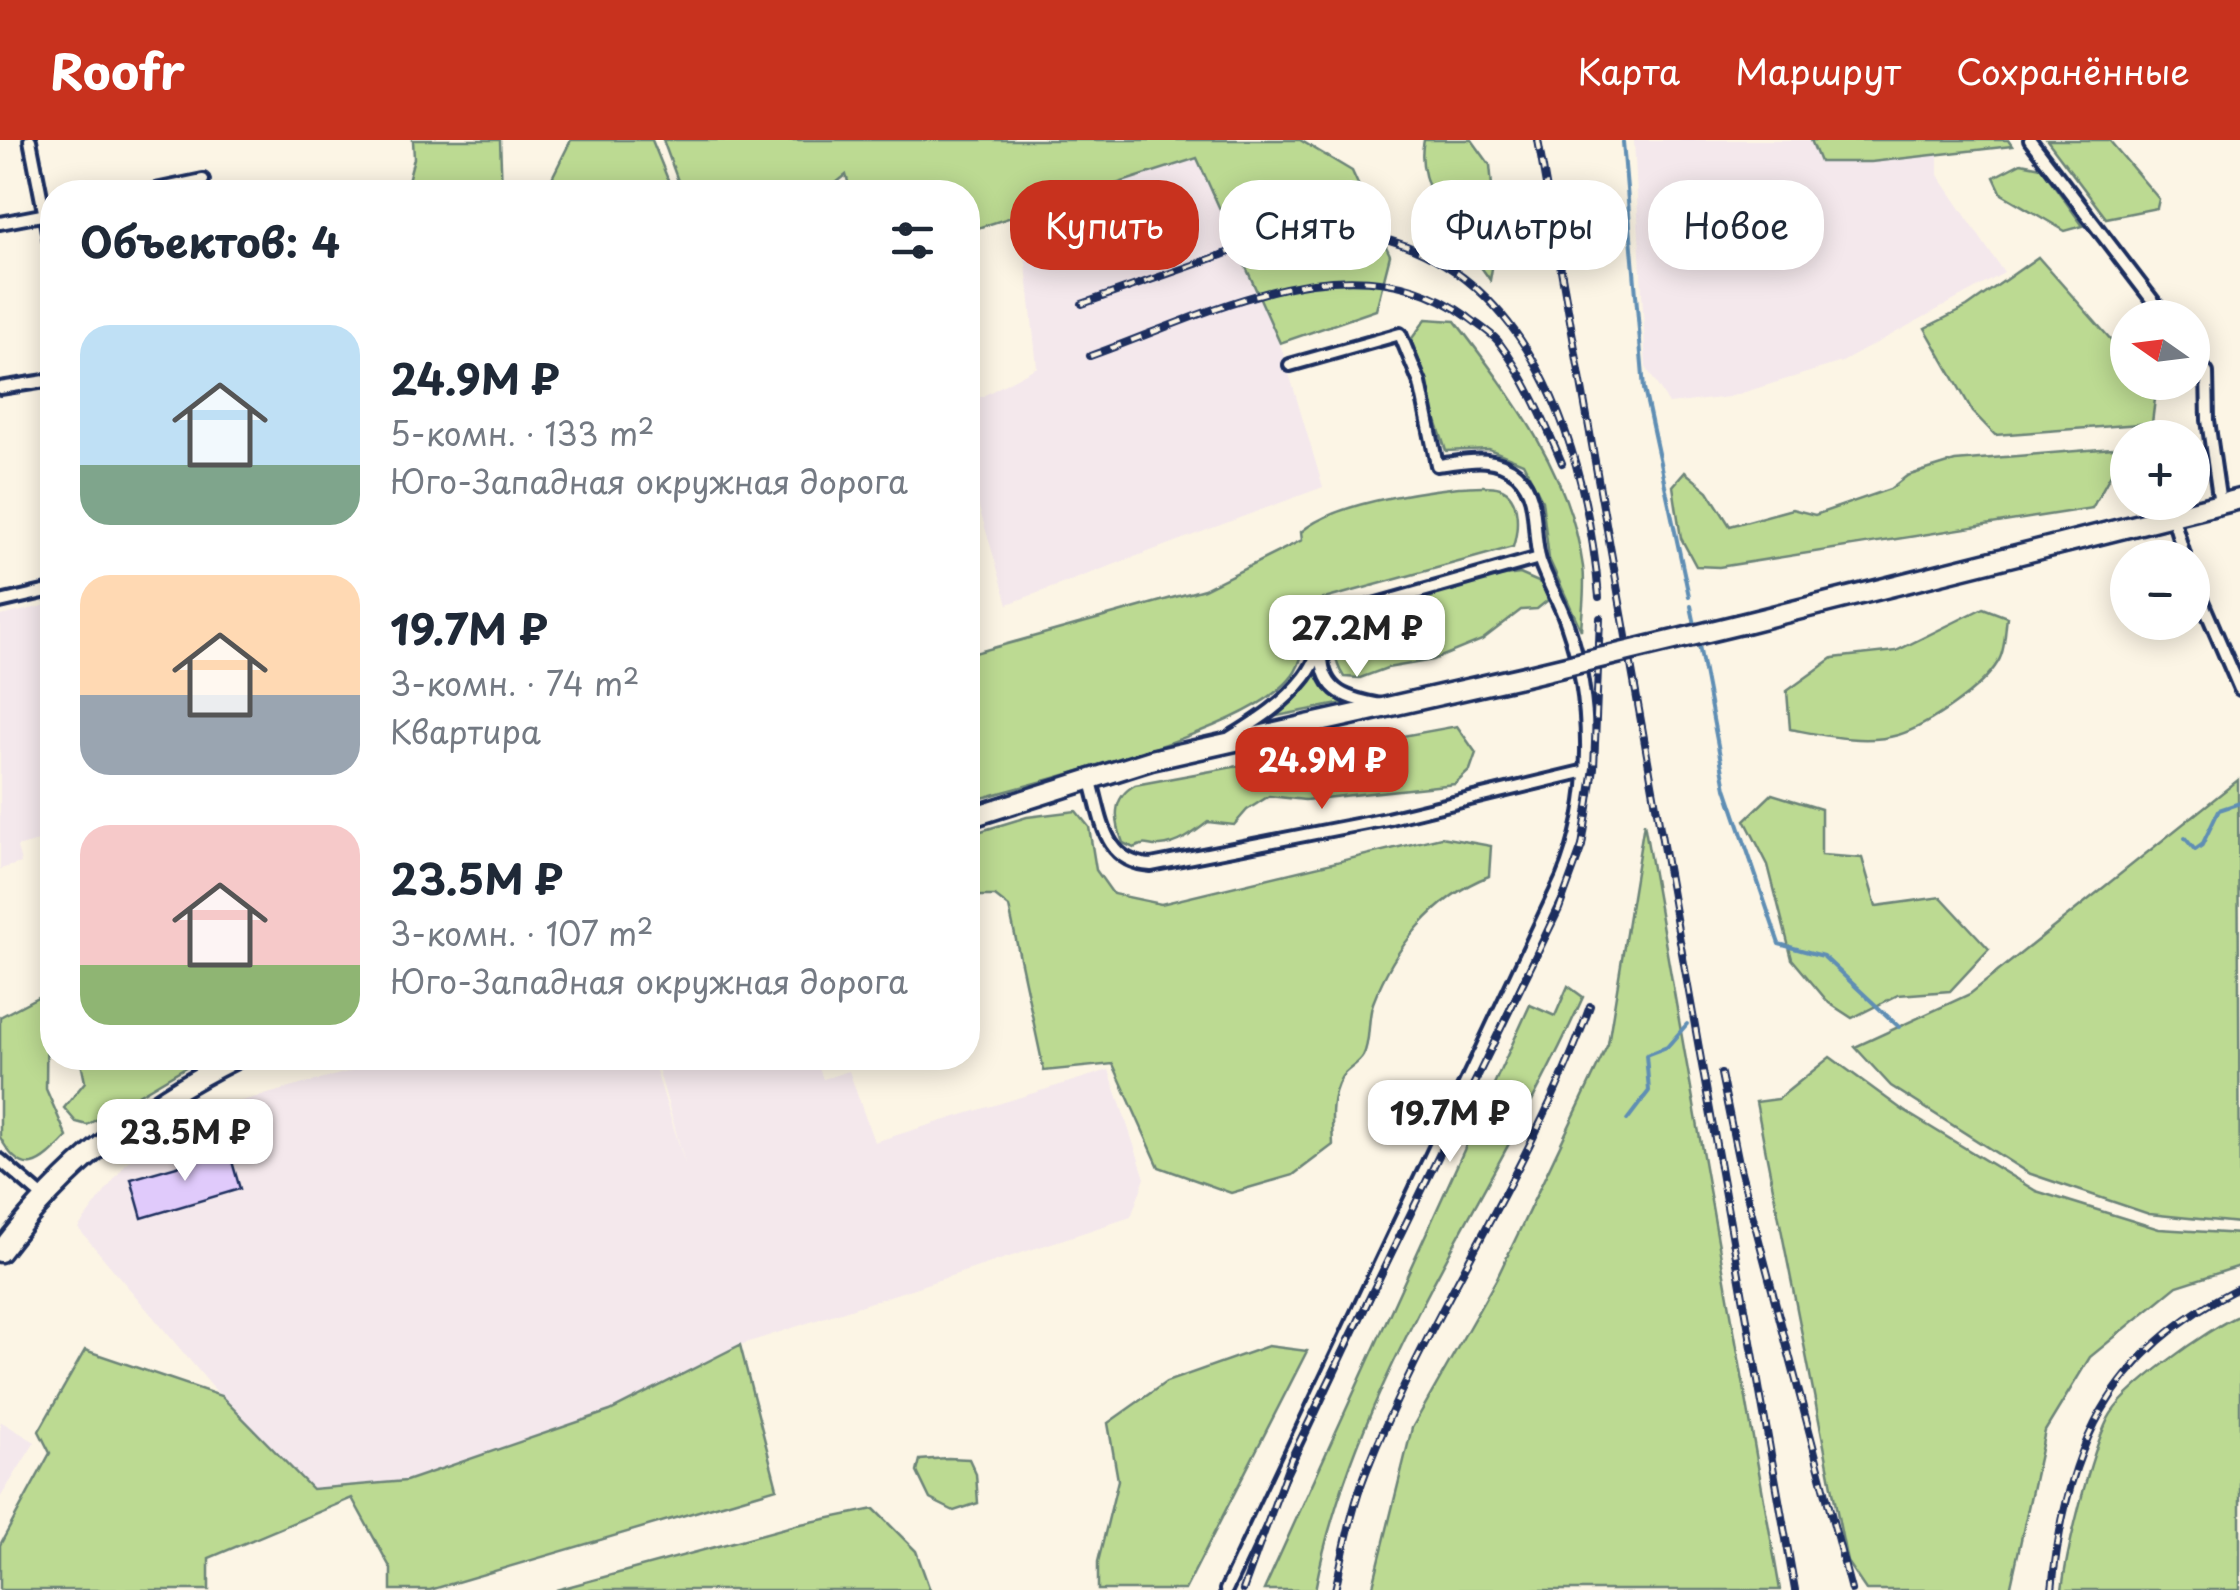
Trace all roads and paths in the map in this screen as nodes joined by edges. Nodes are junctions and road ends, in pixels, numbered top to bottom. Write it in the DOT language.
graph roads {
  1 [pos="30,140"];
  2 [pos="2030,140"];
  3 [pos="40,180"];
  4 [pos="40,216"];
  5 [pos="0,223"];
  6 [pos="2152,300"];
  7 [pos="1290,364"];
  8 [pos="40,382"];
  9 [pos="0,388"];
  10 [pos="2208,400"];
  11 [pos="2240,499"];
  12 [pos="2220,505"];
  13 [pos="2210,508"];
  14 [pos="2165,520"];
  15 [pos="1539,558"];
  16 [pos="40,593"];
  17 [pos="0,602"];
  18 [pos="2210,620"];
  19 [pos="1322,650"];
  20 [pos="2240,689"];
  21 [pos="1392,706"];
  22 [pos="1221,744"];
  23 [pos="1586,771"];
  24 [pos="1090,778"];
  25 [pos="980,814"];
  26 [pos="214,1070"];
  27 [pos="0,1160"];
  28 [pos="44,1198"];
  29 [pos="0,1252"];
  30 [pos="1226,1590"];
  1 -- 3 [label="street"];
  2 -- 6 [label="street"];
  4 -- 5 [label="street"];
  7 -- 15 [label="street"];
  8 -- 9 [label="street"];
  10 -- 12 [label="street"];
  11 -- 12 [label="highway"];
  12 -- 13 [label="highway"];
  14 -- 21 [label="highway, bridge"];
  15 -- 19 [label="street"];
  15 -- 23 [label="street"];
  16 -- 17 [label="street"];
  18 -- 20 [label="street"];
  19 -- 21 [label="street"];
  19 -- 22 [label="street"];
  21 -- 22 [label="highway"];
  22 -- 24 [label="highway"];
  23 -- 24 [label="street"];
  23 -- 30 [label="street"];
  24 -- 25 [label="highway"];
  26 -- 28 [label="highway"];
  27 -- 28 [label="street"];
  28 -- 29 [label="highway"];
}
